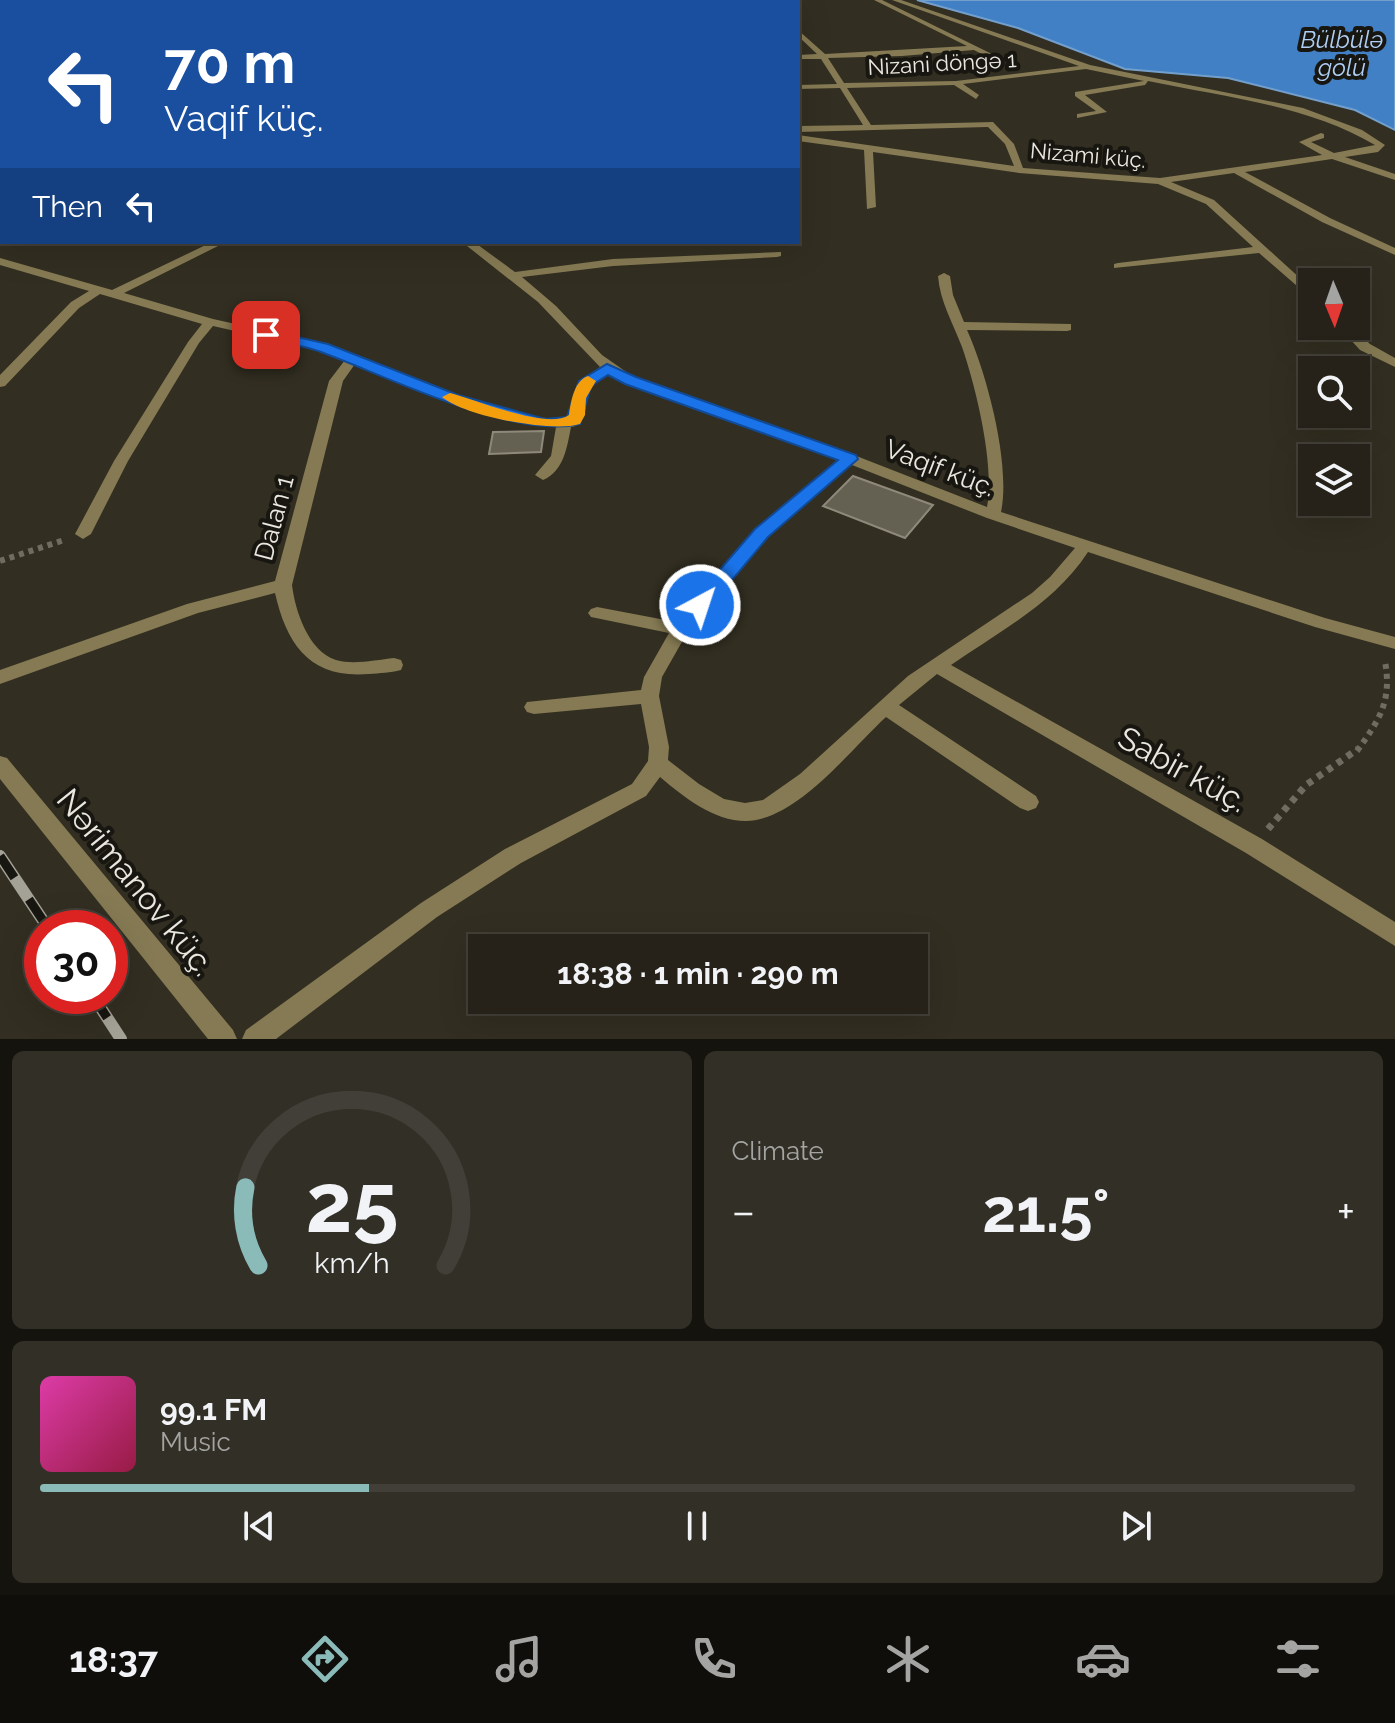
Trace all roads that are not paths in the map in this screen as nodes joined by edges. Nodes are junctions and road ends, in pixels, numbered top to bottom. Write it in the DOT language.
graph roads {
  1 [pos="877,0"];
  2 [pos="895,0"];
  3 [pos="800,33"];
  4 [pos="808,39"];
  5 [pos="800,40"];
  6 [pos="972,48"];
  7 [pos="990,55"];
  8 [pos="823,56"];
  9 [pos="800,57"];
  10 [pos="1088,67"];
  11 [pos="1155,81"];
  12 [pos="956,83"];
  13 [pos="840,86"];
  14 [pos="800,87"];
  15 [pos="976,97"];
  16 [pos="1080,116"];
  17 [pos="867,125"];
  18 [pos="800,129"];
  19 [pos="1321,136"];
  20 [pos="800,138"];
  21 [pos="868,149"];
  22 [pos="1332,156"];
  23 [pos="1019,170"];
  24 [pos="1235,170"];
  25 [pos="1395,177"];
  26 [pos="1160,181"];
  27 [pos="871,207"];
  28 [pos="217,244"];
  29 [pos="470,244"];
  30 [pos="1262,249"];
  31 [pos="1395,252"];
  32 [pos="777,254"];
  33 [pos="0,261"];
  34 [pos="1118,266"];
  35 [pos="515,275"];
  36 [pos="944,276"];
  37 [pos="1298,282"];
  38 [pos="98,290"];
  39 [pos="113,294"];
  40 [pos="210,322"];
  41 [pos="960,326"];
  42 [pos="1067,327"];
  43 [pos="1358,340"];
  44 [pos="353,358"];
  45 [pos="1395,363"];
  46 [pos="607,369"];
  47 [pos="0,383"];
  48 [pos="564,424"];
  49 [pos="850,459"];
  50 [pos="543,475"];
  51 [pos="993,515"];
  52 [pos="83,534"];
  53 [pos="1084,546"];
  54 [pos="283,585"];
  55 [pos="597,613"];
  56 [pos="680,629"];
  57 [pos="1389,642"];
  58 [pos="394,665"];
  59 [pos="936,665"];
  60 [pos="0,677"];
  61 [pos="649,696"];
  62 [pos="885,706"];
  63 [pos="534,707"];
  64 [pos="658,763"];
  65 [pos="0,764"];
  66 [pos="1028,802"];
  67 [pos="1395,935"];
  68 [pos="224,1039"];
  69 [pos="255,1039"];
  1 -- 6 [label="street"];
  2 -- 10 [label="street"];
  3 -- 4 [label="street"];
  4 -- 5 [label="street"];
  4 -- 8 [label="street"];
  6 -- 7 [label="street"];
  6 -- 8 [label="street"];
  8 -- 9 [label="street"];
  8 -- 13 [label="street"];
  10 -- 11 [label="street"];
  10 -- 12 [label="street, Nizani döngə 1"];
  11 -- 16 [label="street"];
  11 -- 22 [label="street, Nizami küç."];
  12 -- 13 [label="street, Nizani döngə 1"];
  12 -- 15 [label="street"];
  13 -- 14 [label="street, Nizani döngə 1"];
  13 -- 17 [label="street"];
  17 -- 18 [label="street"];
  17 -- 23 [label="street"];
  19 -- 22 [label="street"];
  20 -- 21 [label="street, Nizami küç."];
  21 -- 23 [label="street, Nizami küç."];
  21 -- 27 [label="street"];
  22 -- 24 [label="street, Nizami küç."];
  22 -- 25 [label="street"];
  23 -- 26 [label="street, Nizami küç."];
  24 -- 26 [label="street, Nizami küç."];
  24 -- 31 [label="street"];
  26 -- 30 [label="street"];
  28 -- 39 [label="street"];
  29 -- 35 [label="street, Vaqif küç."];
  30 -- 34 [label="street"];
  30 -- 37 [label="street"];
  32 -- 35 [label="street"];
  33 -- 38 [label="street"];
  35 -- 46 [label="street, Vaqif küç."];
  36 -- 41 [label="street"];
  38 -- 39 [label="street"];
  38 -- 47 [label="street"];
  39 -- 40 [label="street"];
  40 -- 44 [label="street"];
  40 -- 52 [label="street"];
  41 -- 42 [label="street"];
  41 -- 51 [label="street"];
  43 -- 45 [label="street"];
  44 -- 48 [label="street"];
  44 -- 54 [label="street, Dalan 1"];
  46 -- 48 [label="street"];
  46 -- 49 [label="street, Vaqif küç."];
  48 -- 50 [label="street"];
  49 -- 51 [label="street, Vaqif küç."];
  49 -- 56 [label="street"];
  51 -- 53 [label="street, Vaqif küç."];
  53 -- 57 [label="street, Vaqif küç."];
  53 -- 59 [label="street"];
  54 -- 58 [label="street, Dalan 1"];
  54 -- 60 [label="street"];
  55 -- 56 [label="street"];
  56 -- 61 [label="street"];
  59 -- 62 [label="street"];
  59 -- 67 [label="street, Sabir küç."];
  61 -- 63 [label="street"];
  61 -- 64 [label="street"];
  62 -- 64 [label="street"];
  62 -- 66 [label="street"];
  64 -- 69 [label="street"];
  65 -- 68 [label="street, Nərimanov küç."];
}
